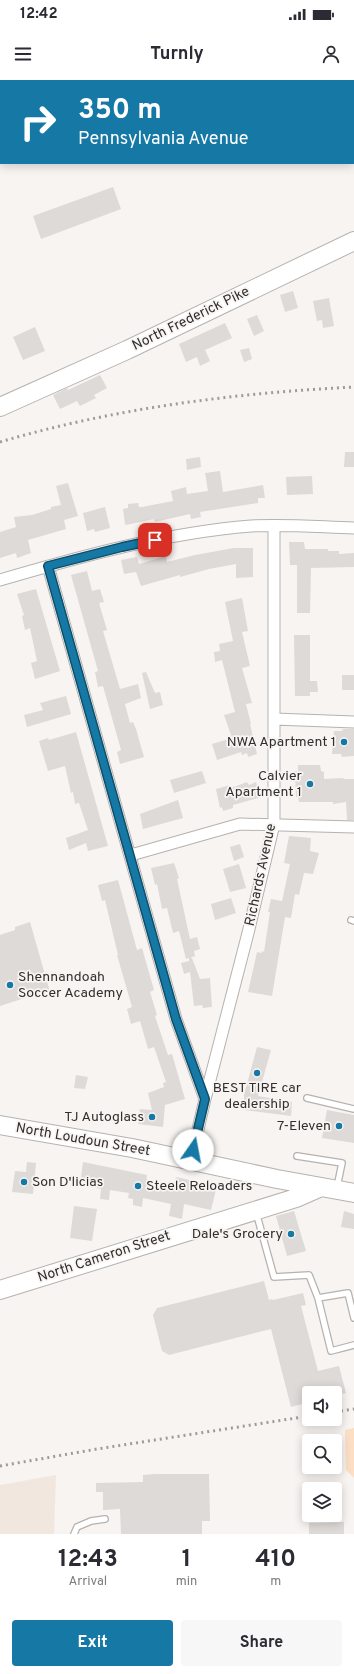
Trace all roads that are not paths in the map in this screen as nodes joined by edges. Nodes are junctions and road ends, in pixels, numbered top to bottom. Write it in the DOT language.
graph roads {
  1 [pos="354,228"];
  2 [pos="354,241"];
  3 [pos="308,264"];
  4 [pos="0,407"];
  5 [pos="274,526"];
  6 [pos="354,528"];
  7 [pos="48,566"];
  8 [pos="0,580"];
  9 [pos="274,719"];
  10 [pos="354,722"];
  11 [pos="274,824"];
  12 [pos="354,827"];
  13 [pos="131,855"];
  14 [pos="307,1098"];
  15 [pos="205,1099"];
  16 [pos="354,1109"];
  17 [pos="0,1125"];
  18 [pos="297,1156"];
  19 [pos="191,1160"];
  20 [pos="338,1190"];
  21 [pos="292,1191"];
  22 [pos="255,1210"];
  23 [pos="0,1290"];
  24 [pos="318,1298"];
  25 [pos="354,1318"];
  26 [pos="354,1345"];
  27 [pos="106,1518"];
  28 [pos="74,1534"];
  1 -- 3 [label="main road, North Frederick Pike"];
  2 -- 3 [label="main road, North Frederick Pike"];
  3 -- 4 [label="main road, North Frederick Pike"];
  5 -- 6 [label="street"];
  5 -- 7 [label="street"];
  5 -- 9 [label="street, Richards Avenue"];
  7 -- 8 [label="street"];
  7 -- 13 [label="street"];
  9 -- 10 [label="street"];
  9 -- 11 [label="street, Richards Avenue"];
  11 -- 12 [label="street"];
  11 -- 13 [label="street"];
  11 -- 15 [label="street, Richards Avenue"];
  13 -- 15 [label="street"];
  14 -- 16 [label="lane"];
  15 -- 19 [label="street, Richards Avenue"];
  17 -- 19 [label="main road, North Loudoun Street"];
  18 -- 20 [label="lane"];
  19 -- 21 [label="main road, North Loudoun Street"];
  20 -- 21 [label="main road, North Loudoun Street"];
  21 -- 22 [label="main road, North Cameron Street"];
  22 -- 23 [label="main road, North Cameron Street"];
  22 -- 24 [label="lane"];
  24 -- 25 [label="lane"];
  24 -- 26 [label="lane"];
  27 -- 28 [label="lane"];
}
